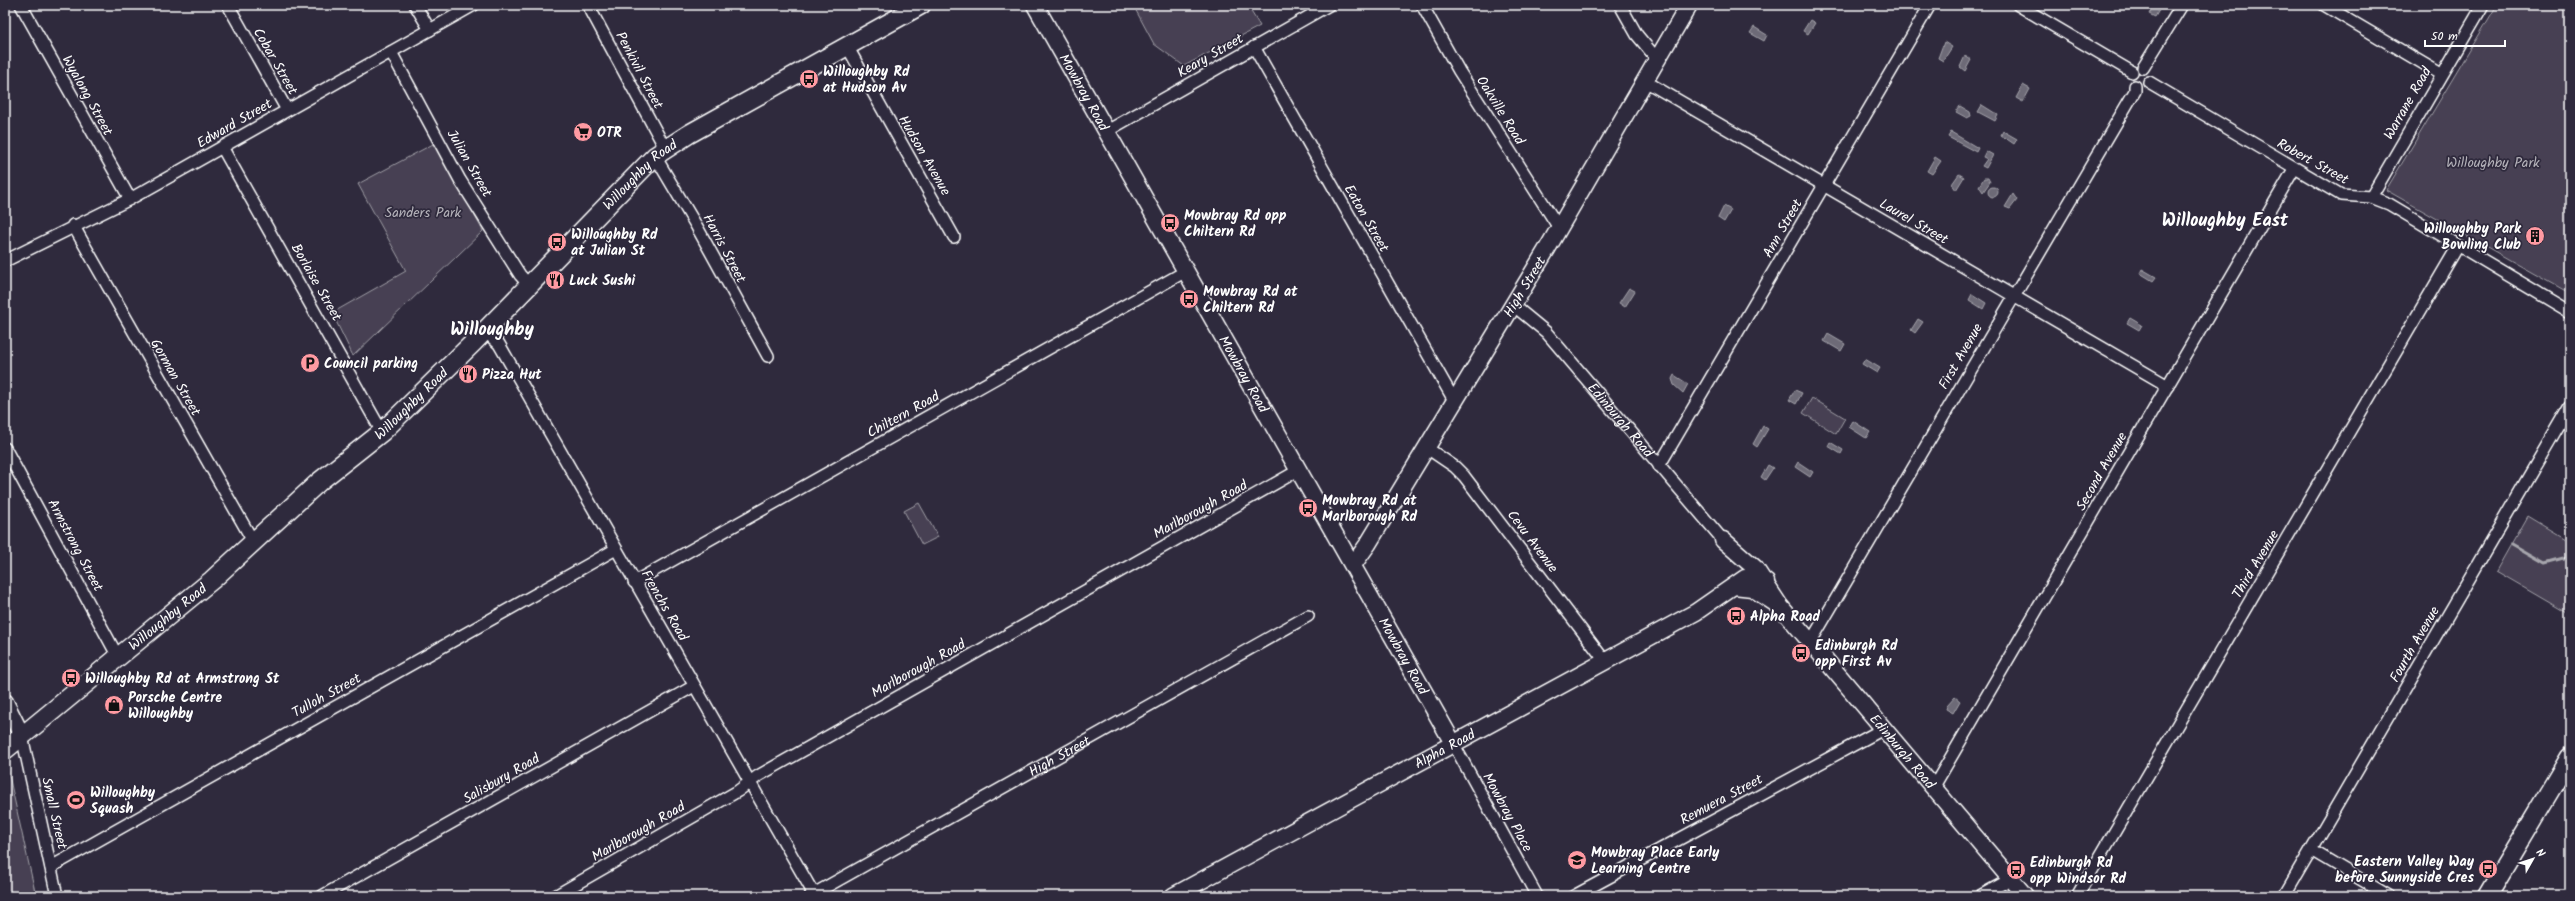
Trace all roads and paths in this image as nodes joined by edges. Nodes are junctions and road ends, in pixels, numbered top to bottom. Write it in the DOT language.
graph roads {
  1 [pos="21,5"];
  2 [pos="228,5"];
  3 [pos="415,5"];
  4 [pos="474,5"];
  5 [pos="588,5"];
  6 [pos="921,5"];
  7 [pos="1035,5"];
  8 [pos="1329,5"];
  9 [pos="1422,5"];
  10 [pos="1620,5"];
  11 [pos="1689,5"];
  12 [pos="1930,5"];
  13 [pos="2018,5"];
  14 [pos="2182,5"];
  15 [pos="2324,5"];
  16 [pos="2483,5"];
  17 [pos="430,30"];
  18 [pos="847,46"];
  19 [pos="1254,47"];
  20 [pos="391,52"];
  21 [pos="1657,60"];
  22 [pos="2143,68"];
  23 [pos="2132,72"];
  24 [pos="2441,74"];
  25 [pos="1645,81"];
  26 [pos="2149,82"];
  27 [pos="2135,86"];
  28 [pos="287,110"];
  29 [pos="1107,131"];
  30 [pos="222,147"];
  31 [pos="660,152"];
  32 [pos="2294,169"];
  33 [pos="1824,185"];
  34 [pos="2371,197"];
  35 [pos="130,199"];
  36 [pos="73,225"];
  37 [pos="1559,228"];
  38 [pos="954,237"];
  39 [pos="2458,246"];
  40 [pos="5,261"];
  41 [pos="1186,271"];
  42 [pos="529,285"];
  43 [pos="2013,296"];
  44 [pos="1513,305"];
  45 [pos="2570,312"];
  46 [pos="485,330"];
  47 [pos="768,356"];
  48 [pos="2168,386"];
  49 [pos="1455,402"];
  50 [pos="2570,406"];
  51 [pos="382,432"];
  52 [pos="5,448"];
  53 [pos="1427,448"];
  54 [pos="1659,466"];
  55 [pos="1299,470"];
  56 [pos="1723,540"];
  57 [pos="254,543"];
  58 [pos="616,549"];
  59 [pos="1735,557"];
  60 [pos="1353,565"];
  61 [pos="634,582"];
  62 [pos="1734,586"];
  63 [pos="1767,591"];
  64 [pos="1308,616"];
  65 [pos="1810,643"];
  66 [pos="118,657"];
  67 [pos="1605,661"];
  68 [pos="694,686"];
  69 [pos="5,702"];
  70 [pos="1883,729"];
  71 [pos="22,736"];
  72 [pos="1453,743"];
  73 [pos="5,750"];
  74 [pos="2570,757"];
  75 [pos="750,783"];
  76 [pos="1933,788"];
  77 [pos="2311,850"];
  78 [pos="51,867"];
  79 [pos="2010,879"];
  80 [pos="813,895"];
  81 [pos="57,896"];
  82 [pos="322,896"];
  83 [pos="555,896"];
  84 [pos="1173,896"];
  85 [pos="1537,896"];
  86 [pos="1574,896"];
  87 [pos="1980,896"];
  88 [pos="2025,896"];
  89 [pos="2077,896"];
  90 [pos="2284,896"];
  91 [pos="2389,896"];
  92 [pos="2488,896"];
  1 -- 35 [label="street, Wyalong Street"];
  2 -- 28 [label="street, Cobar Street"];
  3 -- 17 [label="street"];
  4 -- 17 [label="street, Edward Street"];
  5 -- 31 [label="street, Penkivil Street"];
  6 -- 18 [label="main road, Willoughby Road"];
  7 -- 29 [label="main road, Mowbray Road"];
  8 -- 19 [label="street, Keary Street"];
  9 -- 37 [label="street, Oakville Road"];
  10 -- 21 [label="street"];
  11 -- 21 [label="main road, High Street"];
  12 -- 33 [label="street, Ann Street"];
  13 -- 23 [label="street"];
  14 -- 22 [label="street"];
  15 -- 24 [label="street"];
  16 -- 24 [label="street, Warrane Road"];
  17 -- 20 [label="street, Edward Street"];
  18 -- 31 [label="main road, Willoughby Road"];
  18 -- 38 [label="street, Hudson Avenue"];
  19 -- 29 [label="street, Keary Street"];
  19 -- 49 [label="street, Eaton Street"];
  20 -- 28 [label="street, Edward Street"];
  20 -- 42 [label="street, Julian Street"];
  21 -- 25 [label="main road, High Street"];
  22 -- 23 [label="street"];
  22 -- 26 [label="street"];
  23 -- 27 [label="street"];
  24 -- 34 [label="street, Warrane Road"];
  25 -- 33 [label="street, Laurel Street"];
  25 -- 37 [label="main road, High Street"];
  26 -- 27 [label="street"];
  26 -- 32 [label="street, Robert Street"];
  27 -- 43 [label="street, First Avenue"];
  28 -- 30 [label="street, Edward Street"];
  29 -- 41 [label="main road, Mowbray Road"];
  30 -- 35 [label="street, Edward Street"];
  30 -- 51 [label="street, Borlaise Street"];
  31 -- 42 [label="main road, Willoughby Road"];
  31 -- 47 [label="street, Harris Street"];
  32 -- 34 [label="street, Robert Street"];
  32 -- 48 [label="street, Second Avenue"];
  33 -- 43 [label="street, Laurel Street"];
  33 -- 54 [label="street, Ann Street"];
  34 -- 39 [label="street, Robert Street"];
  35 -- 36 [label="street, Edward Street"];
  36 -- 40 [label="street, Edward Street"];
  36 -- 57 [label="street, Gorman Street"];
  37 -- 44 [label="main road, High Street"];
  39 -- 45 [label="street, Robert Street"];
  39 -- 89 [label="street, Third Avenue"];
  41 -- 55 [label="main road, Mowbray Road"];
  41 -- 61 [label="street, Chiltern Road"];
  42 -- 46 [label="main road, Willoughby Road"];
  43 -- 48 [label="street, Laurel Street"];
  43 -- 65 [label="street, First Avenue"];
  44 -- 49 [label="main road, High Street"];
  44 -- 54 [label="street, Edinburgh Road"];
  46 -- 51 [label="main road, Willoughby Road"];
  46 -- 58 [label="street, Frenchs Road"];
  48 -- 76 [label="street, Second Avenue"];
  49 -- 53 [label="main road, High Street"];
  50 -- 77 [label="street, Fourth Avenue"];
  51 -- 57 [label="main road, Willoughby Road"];
  52 -- 66 [label="street, Armstrong Street"];
  53 -- 60 [label="main road, High Street"];
  53 -- 67 [label="street, Cevu Avenue"];
  54 -- 56 [label="street, Edinburgh Road"];
  55 -- 60 [label="main road, Mowbray Road"];
  55 -- 75 [label="street, Marlborough Road"];
  56 -- 59 [label="main road"];
  56 -- 63 [label="main road"];
  57 -- 66 [label="main road, Willoughby Road"];
  58 -- 61 [label="street, Frenchs Road"];
  58 -- 78 [label="street, Tulloh Street"];
  59 -- 62 [label="main road"];
  59 -- 63 [label="main road"];
  60 -- 72 [label="main road, Mowbray Road"];
  61 -- 68 [label="street, Frenchs Road"];
  62 -- 63 [label="main road"];
  62 -- 63 [label="main road, Alpha Road"];
  62 -- 67 [label="main road, Alpha Road"];
  63 -- 65 [label="main road, Edinburgh Road"];
  64 -- 80 [label="street, High Street"];
  65 -- 70 [label="main road, Edinburgh Road"];
  66 -- 71 [label="main road, Willoughby Road"];
  67 -- 72 [label="main road, Alpha Road"];
  68 -- 75 [label="street, Frenchs Road"];
  68 -- 82 [label="street, Salisbury Road"];
  69 -- 71 [label="main road"];
  70 -- 76 [label="main road, Edinburgh Road"];
  70 -- 86 [label="street, Remuera Street"];
  71 -- 73 [label="main road, Willoughby Road"];
  71 -- 78 [label="street, Small Street"];
  72 -- 84 [label="main road, Alpha Road"];
  72 -- 85 [label="street, Mowbray Place"];
  74 -- 92 [label="main road"];
  75 -- 80 [label="street, Frenchs Road"];
  75 -- 83 [label="street, Marlborough Road"];
  76 -- 79 [label="main road, Edinburgh Road"];
  77 -- 90 [label="street, Fourth Avenue"];
  77 -- 91 [label="street"];
  78 -- 81 [label="street, Small Street"];
  79 -- 87 [label="street"];
  79 -- 88 [label="main road, Edinburgh Road"];
}
